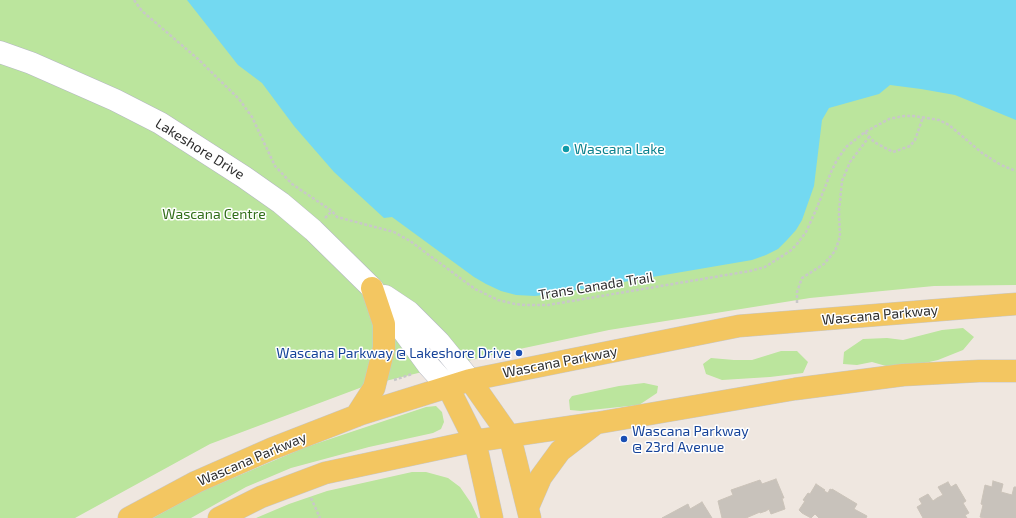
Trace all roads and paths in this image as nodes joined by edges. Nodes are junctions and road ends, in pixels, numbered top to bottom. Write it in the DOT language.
graph roads {
  1 [pos="134,0"];
  2 [pos="0,52"];
  3 [pos="923,116"];
  4 [pos="865,132"];
  5 [pos="869,137"];
  6 [pos="1016,171"];
  7 [pos="372,288"];
  8 [pos="1016,304"];
  9 [pos="798,321"];
  10 [pos="1016,371"];
  11 [pos="415,374"];
  12 [pos="470,380"];
  13 [pos="387,382"];
  14 [pos="448,387"];
  15 [pos="356,416"];
  16 [pos="597,423"];
  17 [pos="510,437"];
  18 [pos="475,441"];
  19 [pos="302,482"];
  20 [pos="529,513"];
  21 [pos="129,518"];
  22 [pos="219,518"];
  23 [pos="320,518"];
  24 [pos="492,518"];
  1 -- 4 [label="path, Trans Canada Trail"];
  2 -- 7 [label="street, Lakeshore Drive"];
  3 -- 4 [label="path, Trans Canada Trail"];
  3 -- 5 [label="path"];
  3 -- 6 [label="path, Trans Canada Trail"];
  4 -- 5 [label="path"];
  5 -- 9 [label="path"];
  7 -- 12 [label="street, Lakeshore Drive"];
  7 -- 14 [label="street, Lakeshore Drive"];
  7 -- 15 [label="main road"];
  8 -- 9 [label="main road, Wascana Parkway"];
  9 -- 12 [label="main road, Wascana Parkway"];
  10 -- 16 [label="main road"];
  11 -- 13 [label="path"];
  12 -- 14 [label="main road, Wascana Parkway"];
  12 -- 17 [label="main road"];
  14 -- 15 [label="main road, Wascana Parkway"];
  14 -- 18 [label="main road"];
  15 -- 21 [label="main road, Wascana Parkway"];
  16 -- 17 [label="main road"];
  16 -- 20 [label="main road"];
  17 -- 18 [label="main road"];
  17 -- 20 [label="main road"];
  18 -- 19 [label="main road"];
  18 -- 24 [label="main road"];
  19 -- 22 [label="main road"];
  19 -- 23 [label="path"];
}
